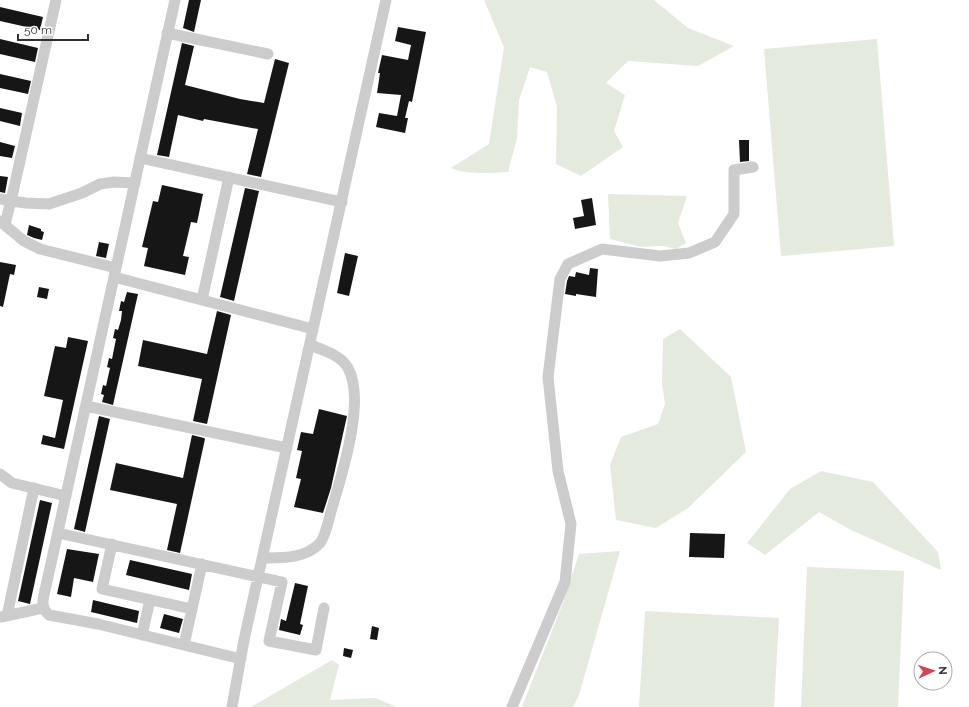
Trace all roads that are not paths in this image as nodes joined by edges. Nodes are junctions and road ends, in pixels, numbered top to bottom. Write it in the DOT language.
graph roads {
  1 [pos="56,0"];
  2 [pos="174,0"];
  3 [pos="386,0"];
  4 [pos="167,33"];
  5 [pos="268,54"];
  6 [pos="140,158"];
  7 [pos="752,167"];
  8 [pos="229,178"];
  9 [pos="135,183"];
  10 [pos="5,200"];
  11 [pos="342,202"];
  12 [pos="2,222"];
  13 [pos="115,272"];
  14 [pos="202,300"];
  15 [pos="313,329"];
  16 [pos="310,345"];
  17 [pos="86,406"];
  18 [pos="287,448"];
  19 [pos="0,474"];
  20 [pos="34,488"];
  21 [pos="66,496"];
  22 [pos="58,532"];
  23 [pos="112,544"];
  24 [pos="263,558"];
  25 [pos="202,564"];
  26 [pos="258,577"];
  27 [pos="150,600"];
  28 [pos="43,608"];
  29 [pos="324,608"];
  30 [pos="192,609"];
  31 [pos="3,617"];
  32 [pos="142,635"];
  33 [pos="184,645"];
  34 [pos="241,659"];
  35 [pos="232,707"];
  36 [pos="512,707"];
  1 -- 10 [label="street"];
  2 -- 4 [label="street"];
  3 -- 11 [label="street"];
  4 -- 5 [label="street"];
  4 -- 6 [label="street"];
  6 -- 8 [label="street"];
  6 -- 9 [label="street"];
  7 -- 36 [label="street"];
  8 -- 11 [label="street"];
  8 -- 14 [label="street"];
  9 -- 10 [label="street"];
  9 -- 13 [label="street"];
  10 -- 12 [label="street"];
  11 -- 15 [label="street"];
  12 -- 13 [label="street"];
  13 -- 14 [label="street"];
  13 -- 17 [label="street"];
  14 -- 15 [label="street"];
  15 -- 16 [label="street"];
  16 -- 18 [label="street"];
  16 -- 24 [label="street"];
  17 -- 18 [label="street"];
  17 -- 21 [label="street"];
  18 -- 24 [label="street"];
  19 -- 20 [label="street"];
  20 -- 21 [label="street"];
  20 -- 31 [label="street"];
  21 -- 22 [label="street"];
  22 -- 23 [label="street"];
  22 -- 28 [label="street"];
  23 -- 25 [label="street"];
  23 -- 27 [label="street"];
  24 -- 26 [label="street"];
  25 -- 26 [label="street"];
  25 -- 30 [label="street"];
  26 -- 29 [label="street"];
  26 -- 34 [label="street"];
  27 -- 30 [label="street"];
  27 -- 32 [label="street"];
  28 -- 31 [label="street"];
  28 -- 32 [label="street"];
  30 -- 33 [label="street"];
  32 -- 33 [label="street"];
  33 -- 34 [label="street"];
  34 -- 35 [label="street"];
}
